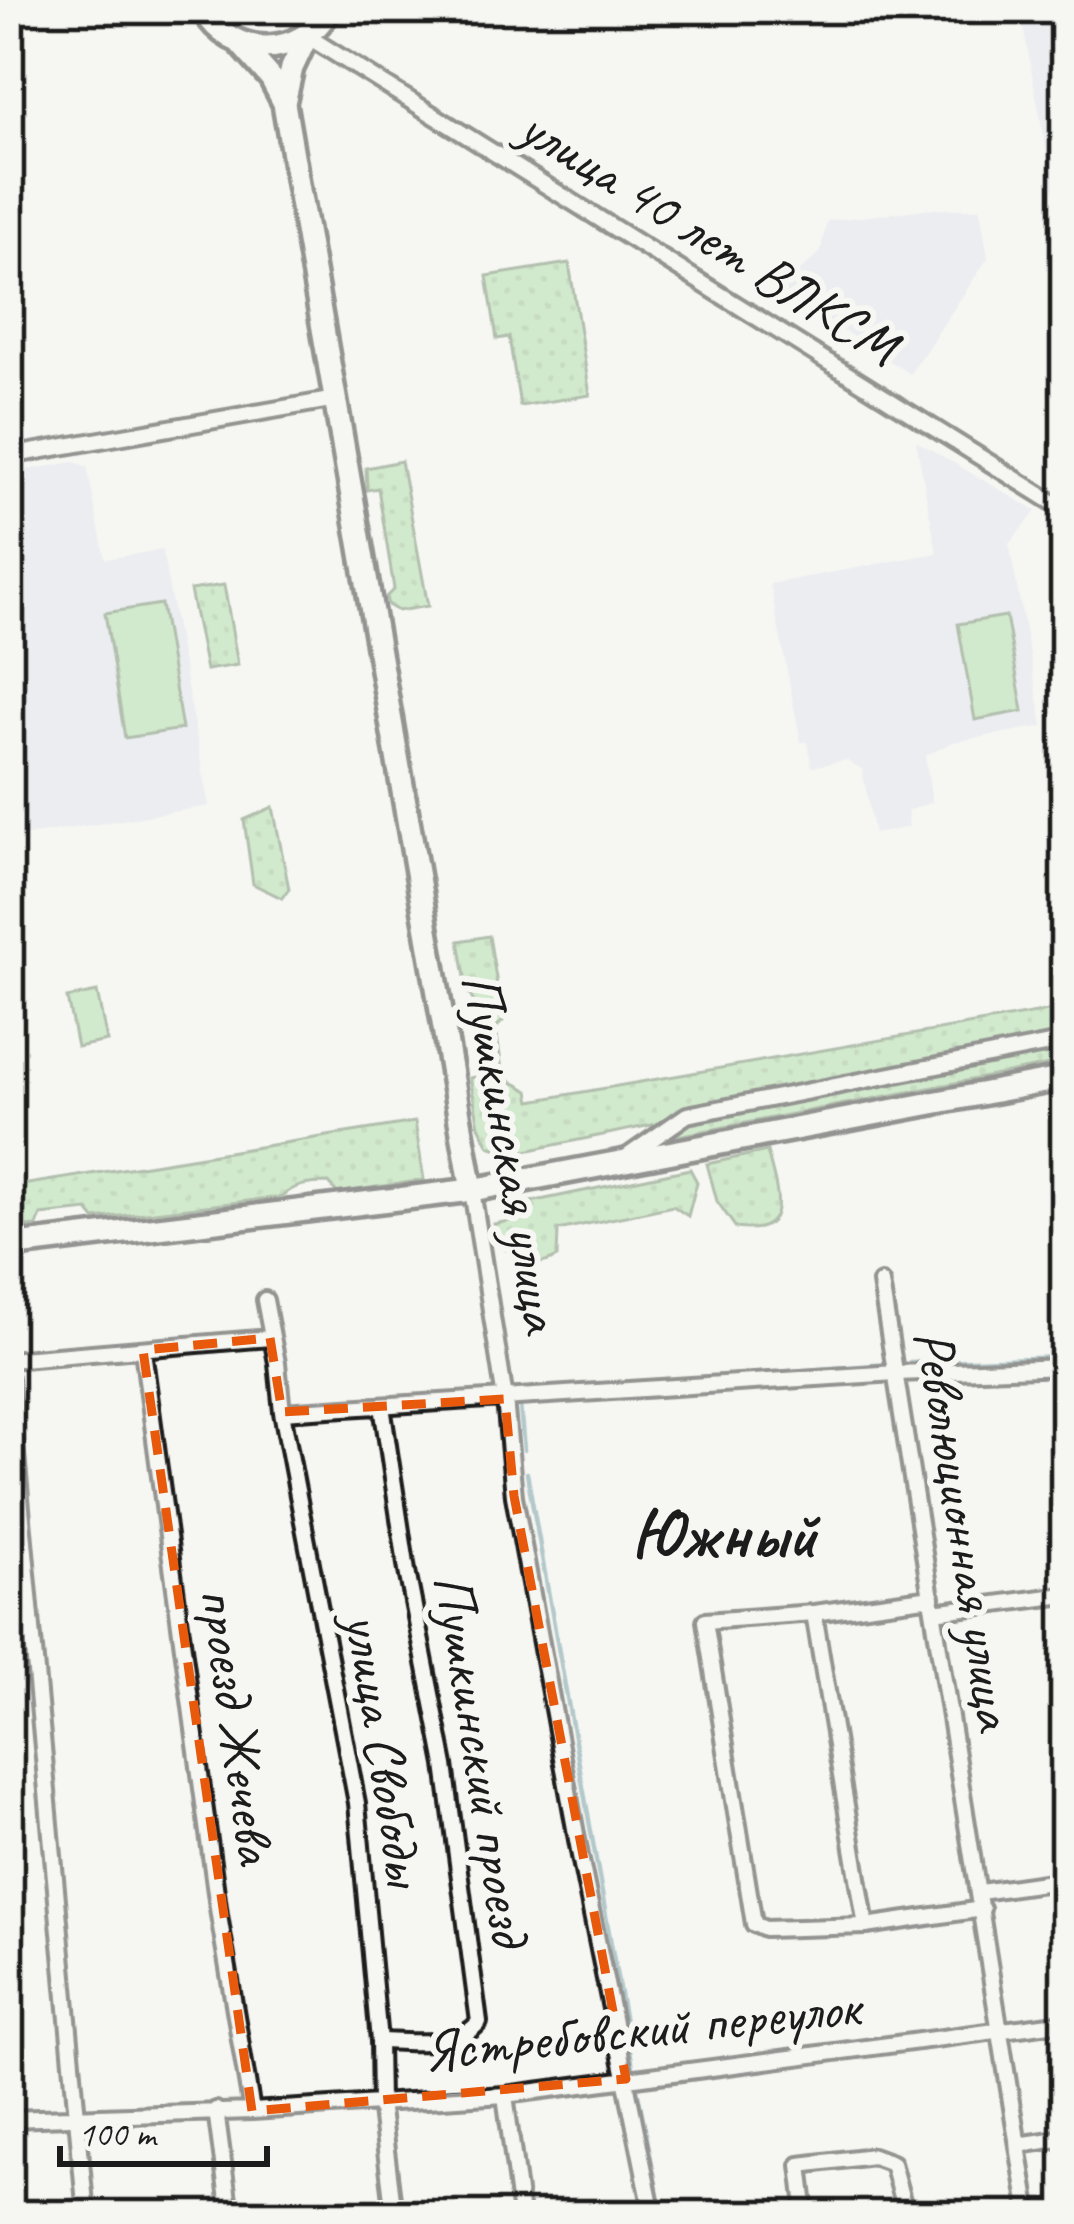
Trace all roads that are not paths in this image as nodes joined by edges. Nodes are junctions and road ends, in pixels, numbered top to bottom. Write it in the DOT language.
graph roads {
  1 [pos="188,9"];
  2 [pos="331,11"];
  3 [pos="210,18"];
  4 [pos="307,36"];
  5 [pos="240,43"];
  6 [pos="284,103"];
  7 [pos="336,398"];
  8 [pos="9,456"];
  9 [pos="1065,510"];
  10 [pos="1065,1042"];
  11 [pos="1065,1078"];
  12 [pos="623,1160"];
  13 [pos="472,1190"];
  14 [pos="9,1246"];
  15 [pos="881,1283"];
  16 [pos="265,1300"];
  17 [pos="270,1338"];
  18 [pos="143,1351"];
  19 [pos="9,1360"];
  20 [pos="1065,1367"];
  21 [pos="896,1373"];
  22 [pos="9,1378"];
  23 [pos="505,1399"];
  24 [pos="382,1406"];
  25 [pos="282,1412"];
  26 [pos="1065,1595"];
  27 [pos="933,1604"];
  28 [pos="814,1612"];
  29 [pos="1065,1880"];
  30 [pos="980,1892"];
  31 [pos="982,1909"];
  32 [pos="866,1926"];
  33 [pos="1065,2022"];
  34 [pos="1001,2032"];
  35 [pos="380,2041"];
  36 [pos="626,2079"];
  37 [pos="505,2095"];
  38 [pos="380,2102"];
  39 [pos="216,2110"];
  40 [pos="252,2110"];
  41 [pos="75,2118"];
  42 [pos="9,2119"];
  43 [pos="1065,2138"];
  44 [pos="1018,2144"];
  45 [pos="1025,2214"];
  46 [pos="86,2215"];
  47 [pos="230,2215"];
  48 [pos="394,2215"];
  49 [pos="520,2215"];
  50 [pos="652,2215"];
  51 [pos="806,2215"];
  52 [pos="906,2215"];
  1 -- 3 [label="main road, Пушкинская улица"];
  2 -- 4 [label="main road"];
  3 -- 5 [label="main road, Пушкинская улица"];
  4 -- 5 [label="main road"];
  4 -- 6 [label="main road, Пушкинская улица"];
  4 -- 9 [label="street, улица 40 лет ВЛКСМ"];
  5 -- 6 [label="main road, Пушкинская улица"];
  6 -- 7 [label="main road, Пушкинская улица"];
  7 -- 8 [label="street"];
  7 -- 13 [label="main road, Пушкинская улица"];
  10 -- 12 [label="street"];
  11 -- 12 [label="main road"];
  12 -- 13 [label="main road"];
  13 -- 14 [label="main road"];
  13 -- 23 [label="street, Пушкинская улица"];
  15 -- 21 [label="street, Революционная улица"];
  16 -- 17 [label="street, улица Свободы"];
  17 -- 18 [label="street"];
  17 -- 25 [label="street, улица Свободы"];
  18 -- 19 [label="street"];
  18 -- 40 [label="street, проезд Жечева"];
  20 -- 21 [label="street"];
  21 -- 23 [label="street"];
  21 -- 27 [label="street, Революционная улица"];
  22 -- 41 [label="street"];
  23 -- 24 [label="street"];
  23 -- 36 [label="street, Пушкинская улица"];
  24 -- 25 [label="street"];
  24 -- 35 [label="street, Пушкинский проезд"];
  25 -- 35 [label="street, улица Свободы"];
  26 -- 27 [label="street"];
  27 -- 28 [label="street"];
  27 -- 30 [label="street, Революционная улица"];
  28 -- 32 [label="street"];
  28 -- 32 [label="street"];
  29 -- 30 [label="street"];
  30 -- 31 [label="street, Революционная улица"];
  31 -- 32 [label="street"];
  31 -- 34 [label="street, Революционная улица"];
  33 -- 34 [label="street, Ястребовский переулок"];
  34 -- 36 [label="street, Ястребовский переулок"];
  34 -- 44 [label="street, Революционная улица"];
  35 -- 38 [label="street, улица Свободы"];
  36 -- 37 [label="street, Ястребовский переулок"];
  36 -- 50 [label="street, Пушкинская улица"];
  37 -- 38 [label="street, Ястребовский переулок"];
  37 -- 49 [label="street"];
  38 -- 40 [label="street, Ястребовский переулок"];
  38 -- 48 [label="street, улица Свободы"];
  39 -- 40 [label="street, Ястребовский переулок"];
  39 -- 41 [label="street, Ястребовский переулок"];
  39 -- 47 [label="street"];
  41 -- 42 [label="street, Ястребовский переулок"];
  41 -- 46 [label="street"];
  43 -- 44 [label="street"];
  44 -- 45 [label="street, Революционная улица"];
  51 -- 52 [label="street"];
}
